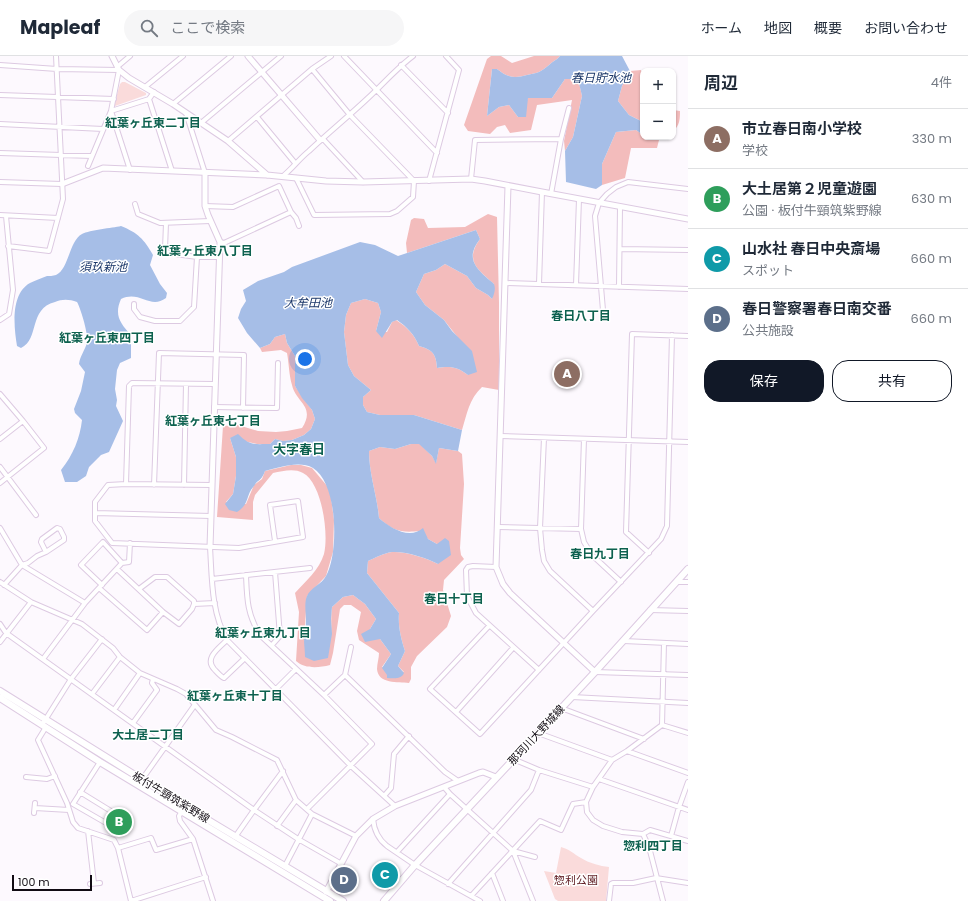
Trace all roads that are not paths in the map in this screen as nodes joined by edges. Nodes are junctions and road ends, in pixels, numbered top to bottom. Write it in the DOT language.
graph roads {
  1 [pos="56,56"];
  2 [pos="112,56"];
  3 [pos="130,56"];
  4 [pos="183,56"];
  5 [pos="231,56"];
  6 [pos="248,56"];
  7 [pos="281,56"];
  8 [pos="331,56"];
  9 [pos="344,56"];
  10 [pos="413,56"];
  11 [pos="446,56"];
  12 [pos="0,65"];
  13 [pos="401,65"];
  14 [pos="57,68"];
  15 [pos="118,68"];
  16 [pos="312,69"];
  17 [pos="261,72"];
  18 [pos="145,87"];
  19 [pos="376,90"];
  20 [pos="154,92"];
  21 [pos="0,94"];
  22 [pos="282,96"];
  23 [pos="58,97"];
  24 [pos="114,99"];
  25 [pos="149,99"];
  26 [pos="173,104"];
  27 [pos="569,108"];
  28 [pos="111,111"];
  29 [pos="186,113"];
  30 [pos="448,113"];
  31 [pos="350,115"];
  32 [pos="257,116"];
  33 [pos="201,123"];
  34 [pos="0,124"];
  35 [pos="60,126"];
  36 [pos="103,129"];
  37 [pos="561,139"];
  38 [pos="320,140"];
  39 [pos="228,142"];
  40 [pos="0,153"];
  41 [pos="437,153"];
  42 [pos="62,156"];
  43 [pos="92,156"];
  44 [pos="295,163"];
  45 [pos="88,166"];
  46 [pos="130,170"];
  47 [pos="172,171"];
  48 [pos="204,173"];
  49 [pos="267,175"];
  50 [pos="283,176"];
  51 [pos="296,178"];
  52 [pos="471,180"];
  53 [pos="414,181"];
  54 [pos="429,181"];
  55 [pos="0,182"];
  56 [pos="364,182"];
  57 [pos="62,184"];
  58 [pos="508,186"];
  59 [pos="688,189"];
  60 [pos="542,192"];
  61 [pos="551,194"];
  62 [pos="579,199"];
  63 [pos="599,203"];
  64 [pos="135,204"];
  65 [pos="205,206"];
  66 [pos="620,207"];
  67 [pos="291,212"];
  68 [pos="0,215"];
  69 [pos="6,216"];
  70 [pos="58,218"];
  71 [pos="688,219"];
  72 [pos="210,221"];
  73 [pos="166,223"];
  74 [pos="299,226"];
  75 [pos="220,242"];
  76 [pos="8,246"];
  77 [pos="620,249"];
  78 [pos="688,250"];
  79 [pos="197,257"];
  80 [pos="219,257"];
  81 [pos="505,283"];
  82 [pos="539,284"];
  83 [pos="576,285"];
  84 [pos="601,286"];
  85 [pos="619,287"];
  86 [pos="688,289"];
  87 [pos="134,304"];
  88 [pos="603,310"];
  89 [pos="0,320"];
  90 [pos="672,336"];
  91 [pos="688,336"];
  92 [pos="216,354"];
  93 [pos="278,362"];
  94 [pos="158,383"];
  95 [pos="186,384"];
  96 [pos="214,384"];
  97 [pos="0,394"];
  98 [pos="214,407"];
  99 [pos="243,408"];
  100 [pos="23,421"];
  101 [pos="500,436"];
  102 [pos="544,438"];
  103 [pos="0,439"];
  104 [pos="584,439"];
  105 [pos="628,440"];
  106 [pos="670,441"];
  107 [pos="688,442"];
  108 [pos="0,466"];
  109 [pos="8,477"];
  110 [pos="0,483"];
  111 [pos="126,484"];
  112 [pos="154,485"];
  113 [pos="184,485"];
  114 [pos="212,485"];
  115 [pos="95,512"];
  116 [pos="36,515"];
  117 [pos="211,516"];
  118 [pos="498,527"];
  119 [pos="0,528"];
  120 [pos="540,528"];
  121 [pos="582,529"];
  122 [pos="276,541"];
  123 [pos="130,543"];
  124 [pos="210,547"];
  125 [pos="46,552"];
  126 [pos="649,553"];
  127 [pos="122,563"];
  128 [pos="22,565"];
  129 [pos="496,567"];
  130 [pos="310,568"];
  131 [pos="117,569"];
  132 [pos="688,569"];
  133 [pos="275,572"];
  134 [pos="246,575"];
  135 [pos="212,579"];
  136 [pos="621,582"];
  137 [pos="676,582"];
  138 [pos="688,582"];
  139 [pos="2,583"];
  140 [pos="100,586"];
  141 [pos="139,589"];
  142 [pos="31,602"];
  143 [pos="84,603"];
  144 [pos="215,603"];
  145 [pos="194,604"];
  146 [pos="650,610"];
  147 [pos="593,611"];
  148 [pos="688,611"];
  149 [pos="163,612"];
  150 [pos="72,619"];
  151 [pos="0,624"];
  152 [pos="489,626"];
  153 [pos="6,633"];
  154 [pos="102,639"];
  155 [pos="227,640"];
  156 [pos="624,641"];
  157 [pos="0,642"];
  158 [pos="664,643"];
  159 [pos="564,644"];
  160 [pos="688,644"];
  161 [pos="272,645"];
  162 [pos="351,647"];
  163 [pos="513,648"];
  164 [pos="120,656"];
  165 [pos="245,658"];
  166 [pos="43,659"];
  167 [pos="296,669"];
  168 [pos="539,670"];
  169 [pos="595,672"];
  170 [pos="140,673"];
  171 [pos="663,674"];
  172 [pos="345,675"];
  173 [pos="688,675"];
  174 [pos="71,679"];
  175 [pos="153,679"];
  176 [pos="276,689"];
  177 [pos="0,691"];
  178 [pos="92,694"];
  179 [pos="324,695"];
  180 [pos="572,696"];
  181 [pos="0,698"];
  182 [pos="664,702"];
  183 [pos="688,703"];
  184 [pos="194,706"];
  185 [pos="561,708"];
  186 [pos="114,710"];
  187 [pos="456,712"];
  188 [pos="133,723"];
  189 [pos="44,724"];
  190 [pos="662,725"];
  191 [pos="538,733"];
  192 [pos="688,733"];
  193 [pos="409,736"];
  194 [pos="644,738"];
  195 [pos="165,747"];
  196 [pos="627,751"];
  197 [pos="513,759"];
  198 [pos="612,760"];
  199 [pos="100,762"];
  200 [pos="351,766"];
  201 [pos="539,770"];
  202 [pos="283,771"];
  203 [pos="688,773"];
  204 [pos="54,776"];
  205 [pos="26,777"];
  206 [pos="496,777"];
  207 [pos="599,779"];
  208 [pos="140,782"];
  209 [pos="458,782"];
  210 [pos="688,782"];
  211 [pos="444,787"];
  212 [pos="593,788"];
  213 [pos="80,792"];
  214 [pos="450,794"];
  215 [pos="384,796"];
  216 [pos="296,800"];
  217 [pos="35,802"];
  218 [pos="586,802"];
  219 [pos="395,806"];
  220 [pos="679,807"];
  221 [pos="35,808"];
  222 [pos="307,809"];
  223 [pos="468,809"];
  224 [pos="69,810"];
  225 [pos="254,810"];
  226 [pos="688,810"];
  227 [pos="182,812"];
  228 [pos="34,813"];
  229 [pos="312,814"];
  230 [pos="373,819"];
  231 [pos="277,826"];
  232 [pos="88,831"];
  233 [pos="493,832"];
  234 [pos="643,834"];
  235 [pos="236,836"];
  236 [pos="356,836"];
  237 [pos="671,836"];
  238 [pos="193,839"];
  239 [pos="298,839"];
  240 [pos="688,841"];
  241 [pos="232,842"];
  242 [pos="118,848"];
  243 [pos="514,851"];
  244 [pos="397,852"];
  245 [pos="534,857"];
  246 [pos="340,863"];
  247 [pos="415,865"];
  248 [pos="285,866"];
  249 [pos="492,873"];
  250 [pos="206,877"];
  251 [pos="656,878"];
  252 [pos="100,883"];
  253 [pos="688,883"];
  254 [pos="448,884"];
  255 [pos="322,896"];
  256 [pos="471,896"];
  257 [pos="213,901"];
  258 [pos="330,901"];
  259 [pos="343,901"];
  260 [pos="384,901"];
  261 [pos="480,901"];
  262 [pos="503,901"];
  263 [pos="533,901"];
  264 [pos="609,901"];
  265 [pos="663,901"];
  1 -- 14 [label="street"];
  2 -- 15 [label="street"];
  3 -- 15 [label="street"];
  4 -- 18 [label="street"];
  5 -- 26 [label="street"];
  6 -- 17 [label="street"];
  7 -- 17 [label="street"];
  8 -- 16 [label="street"];
  9 -- 19 [label="street"];
  10 -- 13 [label="street"];
  11 -- 30 [label="street"];
  12 -- 14 [label="street"];
  13 -- 19 [label="street"];
  13 -- 30 [label="street"];
  14 -- 15 [label="street"];
  14 -- 23 [label="street"];
  15 -- 18 [label="street"];
  15 -- 24 [label="street"];
  16 -- 22 [label="street"];
  16 -- 31 [label="street"];
  17 -- 22 [label="street"];
  17 -- 33 [label="street"];
  18 -- 20 [label="street"];
  19 -- 31 [label="street"];
  19 -- 41 [label="street"];
  20 -- 25 [label="street"];
  20 -- 26 [label="street"];
  21 -- 23 [label="street"];
  22 -- 32 [label="street"];
  22 -- 38 [label="street"];
  23 -- 24 [label="street"];
  23 -- 35 [label="street"];
  24 -- 28 [label="street"];
  25 -- 28 [label="street"];
  25 -- 47 [label="street"];
  26 -- 29 [label="street"];
  27 -- 37 [label="street"];
  28 -- 36 [label="street"];
  28 -- 46 [label="street"];
  29 -- 33 [label="street"];
  29 -- 48 [label="street"];
  30 -- 41 [label="street"];
  31 -- 38 [label="street"];
  31 -- 53 [label="street"];
  32 -- 39 [label="street"];
  32 -- 44 [label="street"];
  33 -- 39 [label="street"];
  34 -- 35 [label="street"];
  35 -- 36 [label="street"];
  35 -- 42 [label="street"];
  36 -- 43 [label="street"];
  37 -- 52 [label="street"];
  37 -- 61 [label="street"];
  38 -- 44 [label="street"];
  38 -- 56 [label="street"];
  39 -- 49 [label="street"];
  40 -- 42 [label="street"];
  41 -- 54 [label="street"];
  42 -- 43 [label="street"];
  42 -- 57 [label="street"];
  43 -- 45 [label="street"];
  44 -- 50 [label="street"];
  46 -- 47 [label="street"];
  46 -- 57 [label="street"];
  47 -- 48 [label="street"];
  48 -- 49 [label="street"];
  48 -- 65 [label="street"];
  49 -- 50 [label="street"];
  50 -- 51 [label="street"];
  51 -- 53 [label="street"];
  51 -- 56 [label="street"];
  52 -- 54 [label="street"];
  52 -- 58 [label="street"];
  53 -- 54 [label="street"];
  53 -- 56 [label="street"];
  55 -- 57 [label="street"];
  57 -- 70 [label="street"];
  58 -- 60 [label="street"];
  58 -- 81 [label="street"];
  59 -- 63 [label="street"];
  60 -- 61 [label="street"];
  60 -- 82 [label="street"];
  61 -- 62 [label="street"];
  62 -- 63 [label="street"];
  62 -- 83 [label="street"];
  63 -- 66 [label="street"];
  63 -- 84 [label="street"];
  64 -- 73 [label="street"];
  65 -- 67 [label="street"];
  65 -- 72 [label="street"];
  66 -- 71 [label="street"];
  66 -- 77 [label="street"];
  67 -- 74 [label="street"];
  67 -- 75 [label="street"];
  68 -- 69 [label="street"];
  69 -- 70 [label="street"];
  69 -- 76 [label="street"];
  70 -- 76 [label="street"];
  72 -- 73 [label="street"];
  72 -- 75 [label="street"];
  73 -- 79 [label="street"];
  75 -- 80 [label="street"];
  76 -- 89 [label="street"];
  77 -- 78 [label="street"];
  77 -- 85 [label="street"];
  79 -- 80 [label="street"];
  79 -- 87 [label="street"];
  80 -- 92 [label="street"];
  81 -- 82 [label="street"];
  81 -- 101 [label="street"];
  82 -- 83 [label="street"];
  83 -- 84 [label="street"];
  84 -- 85 [label="street"];
  84 -- 88 [label="street"];
  85 -- 86 [label="street"];
  90 -- 91 [label="street"];
  90 -- 105 [label="street"];
  90 -- 106 [label="street"];
  92 -- 94 [label="street"];
  92 -- 96 [label="street"];
  92 -- 99 [label="street"];
  93 -- 99 [label="street"];
  94 -- 95 [label="street"];
  94 -- 111 [label="street"];
  94 -- 112 [label="street"];
  95 -- 96 [label="street"];
  95 -- 113 [label="street"];
  96 -- 98 [label="street"];
  97 -- 100 [label="street"];
  98 -- 99 [label="street"];
  98 -- 114 [label="street"];
  100 -- 103 [label="street"];
  100 -- 109 [label="street"];
  101 -- 102 [label="street"];
  101 -- 118 [label="street"];
  102 -- 104 [label="street"];
  102 -- 120 [label="street"];
  104 -- 105 [label="street"];
  104 -- 121 [label="street"];
  105 -- 106 [label="street"];
  105 -- 126 [label="street"];
  106 -- 107 [label="street"];
  106 -- 126 [label="street"];
  108 -- 109 [label="street"];
  109 -- 110 [label="street"];
  109 -- 116 [label="street"];
  111 -- 112 [label="street"];
  111 -- 115 [label="street"];
  112 -- 113 [label="street"];
  113 -- 114 [label="street"];
  114 -- 117 [label="street"];
  115 -- 117 [label="street"];
  115 -- 123 [label="street"];
  117 -- 124 [label="street"];
  118 -- 120 [label="street"];
  118 -- 129 [label="street"];
  119 -- 128 [label="street"];
  120 -- 121 [label="street"];
  120 -- 147 [label="street"];
  121 -- 136 [label="street"];
  122 -- 122 [label="street"];
  122 -- 124 [label="street"];
  123 -- 124 [label="street"];
  123 -- 127 [label="street"];
  124 -- 135 [label="street"];
  125 -- 125 [label="street"];
  125 -- 128 [label="street"];
  126 -- 136 [label="street"];
  127 -- 131 [label="street"];
  127 -- 140 [label="street"];
  128 -- 139 [label="street"];
  128 -- 143 [label="street"];
  129 -- 152 [label="street"];
  129 -- 159 [label="street"];
  130 -- 133 [label="street"];
  131 -- 140 [label="street"];
  131 -- 141 [label="street"];
  132 -- 137 [label="main road, 那珂川大野城線"];
  133 -- 134 [label="street"];
  133 -- 161 [label="street"];
  134 -- 135 [label="street"];
  134 -- 161 [label="street"];
  135 -- 144 [label="street"];
  136 -- 147 [label="street"];
  137 -- 138 [label="street"];
  137 -- 146 [label="main road, 那珂川大野城線"];
  139 -- 142 [label="street"];
  140 -- 143 [label="street"];
  140 -- 149 [label="street"];
  141 -- 145 [label="street"];
  141 -- 149 [label="street"];
  142 -- 150 [label="street"];
  142 -- 153 [label="street"];
  143 -- 150 [label="street"];
  144 -- 145 [label="street"];
  144 -- 155 [label="street"];
  145 -- 149 [label="street"];
  146 -- 148 [label="street"];
  146 -- 156 [label="main road, 那珂川大野城線"];
  147 -- 159 [label="street"];
  150 -- 154 [label="street"];
  150 -- 166 [label="street"];
  151 -- 153 [label="street"];
  152 -- 163 [label="street"];
  152 -- 187 [label="street"];
  153 -- 157 [label="street"];
  153 -- 166 [label="street"];
  154 -- 164 [label="street"];
  154 -- 174 [label="street"];
  155 -- 165 [label="street"];
  155 -- 165 [label="street"];
  156 -- 158 [label="street"];
  156 -- 169 [label="main road, 那珂川大野城線"];
  158 -- 160 [label="street"];
  158 -- 171 [label="street"];
  159 -- 168 [label="street"];
  159 -- 169 [label="street"];
  161 -- 167 [label="street"];
  162 -- 172 [label="street"];
  163 -- 168 [label="street"];
  163 -- 187 [label="street"];
  164 -- 170 [label="street"];
  164 -- 178 [label="street"];
  165 -- 176 [label="street"];
  166 -- 174 [label="street"];
  167 -- 176 [label="street"];
  167 -- 179 [label="street"];
  168 -- 187 [label="street"];
  169 -- 171 [label="street"];
  169 -- 180 [label="main road, 那珂川大野城線"];
  170 -- 175 [label="street"];
  170 -- 186 [label="street"];
  171 -- 173 [label="street"];
  171 -- 182 [label="street"];
  172 -- 179 [label="street"];
  172 -- 193 [label="street"];
  174 -- 178 [label="street"];
  174 -- 189 [label="street"];
  175 -- 184 [label="street"];
  175 -- 188 [label="street"];
  176 -- 200 [label="street"];
  177 -- 189 [label="main road, 板付牛頸筑紫野線"];
  178 -- 186 [label="street"];
  179 -- 200 [label="street"];
  180 -- 182 [label="street"];
  180 -- 185 [label="main road, 那珂川大野城線"];
  181 -- 189 [label="main road, 板付牛頸筑紫野線"];
  182 -- 183 [label="street"];
  182 -- 190 [label="street"];
  184 -- 195 [label="street"];
  184 -- 202 [label="street"];
  185 -- 191 [label="main road, 那珂川大野城線"];
  185 -- 194 [label="street"];
  186 -- 188 [label="street"];
  188 -- 195 [label="street"];
  189 -- 199 [label="main road, 板付牛頸筑紫野線"];
  189 -- 204 [label="street"];
  189 -- 208 [label="main road, 板付牛頸筑紫野線"];
  190 -- 192 [label="street"];
  190 -- 194 [label="street"];
  191 -- 197 [label="main road, 那珂川大野城線"];
  191 -- 198 [label="street"];
  193 -- 209 [label="street"];
  193 -- 215 [label="street"];
  194 -- 196 [label="street"];
  195 -- 208 [label="street"];
  195 -- 225 [label="street"];
  196 -- 198 [label="street"];
  196 -- 203 [label="street"];
  197 -- 201 [label="street"];
  197 -- 206 [label="main road, 那珂川大野城線"];
  198 -- 207 [label="street"];
  199 -- 208 [label="main road, 板付牛頸筑紫野線"];
  199 -- 213 [label="street"];
  200 -- 215 [label="street"];
  200 -- 222 [label="street"];
  201 -- 212 [label="street"];
  201 -- 233 [label="street"];
  202 -- 216 [label="street"];
  202 -- 225 [label="street"];
  204 -- 205 [label="street"];
  204 -- 224 [label="street"];
  206 -- 209 [label="street"];
  206 -- 223 [label="main road, 那珂川大野城線"];
  207 -- 212 [label="street"];
  207 -- 220 [label="street"];
  208 -- 227 [label="main road, 板付牛頸筑紫野線"];
  208 -- 235 [label="main road, 板付牛頸筑紫野線"];
  209 -- 211 [label="street"];
  210 -- 220 [label="street"];
  211 -- 214 [label="street"];
  211 -- 219 [label="street"];
  212 -- 218 [label="street"];
  213 -- 213 [label="street"];
  214 -- 223 [label="street"];
  214 -- 244 [label="street"];
  215 -- 219 [label="street"];
  216 -- 222 [label="street"];
  216 -- 231 [label="street"];
  217 -- 221 [label="street"];
  218 -- 234 [label="street"];
  218 -- 243 [label="street"];
  219 -- 230 [label="street"];
  220 -- 226 [label="street"];
  220 -- 237 [label="street"];
  221 -- 224 [label="street"];
  221 -- 228 [label="street"];
  222 -- 229 [label="street"];
  223 -- 233 [label="street"];
  223 -- 247 [label="main road, 那珂川大野城線"];
  224 -- 232 [label="street"];
  225 -- 231 [label="street"];
  225 -- 235 [label="street"];
  227 -- 238 [label="street"];
  227 -- 241 [label="main road, 板付牛頸筑紫野線"];
  229 -- 236 [label="street"];
  229 -- 239 [label="street"];
  230 -- 236 [label="street"];
  230 -- 244 [label="street"];
  231 -- 239 [label="street"];
  232 -- 242 [label="street"];
  232 -- 252 [label="street"];
  233 -- 243 [label="street"];
  233 -- 254 [label="street"];
  234 -- 237 [label="street"];
  234 -- 251 [label="street"];
  235 -- 241 [label="street"];
  235 -- 248 [label="main road, 板付牛頸筑紫野線"];
  236 -- 246 [label="street"];
  237 -- 240 [label="street"];
  238 -- 242 [label="street"];
  238 -- 250 [label="street"];
  239 -- 246 [label="street"];
  239 -- 248 [label="street"];
  241 -- 255 [label="main road, 板付牛頸筑紫野線"];
  242 -- 250 [label="street"];
  243 -- 245 [label="street"];
  243 -- 249 [label="street"];
  243 -- 263 [label="street"];
  244 -- 247 [label="street"];
  246 -- 255 [label="street"];
  247 -- 254 [label="street"];
  247 -- 260 [label="main road, 那珂川大野城線"];
  248 -- 255 [label="main road, 板付牛頸筑紫野線"];
  249 -- 256 [label="street"];
  249 -- 262 [label="street"];
  250 -- 257 [label="street"];
  251 -- 253 [label="street"];
  251 -- 264 [label="street"];
  251 -- 265 [label="street"];
  254 -- 256 [label="street"];
  255 -- 258 [label="main road, 板付牛頸筑紫野線"];
  255 -- 259 [label="main road, 板付牛頸筑紫野線"];
  256 -- 261 [label="street"];
}
